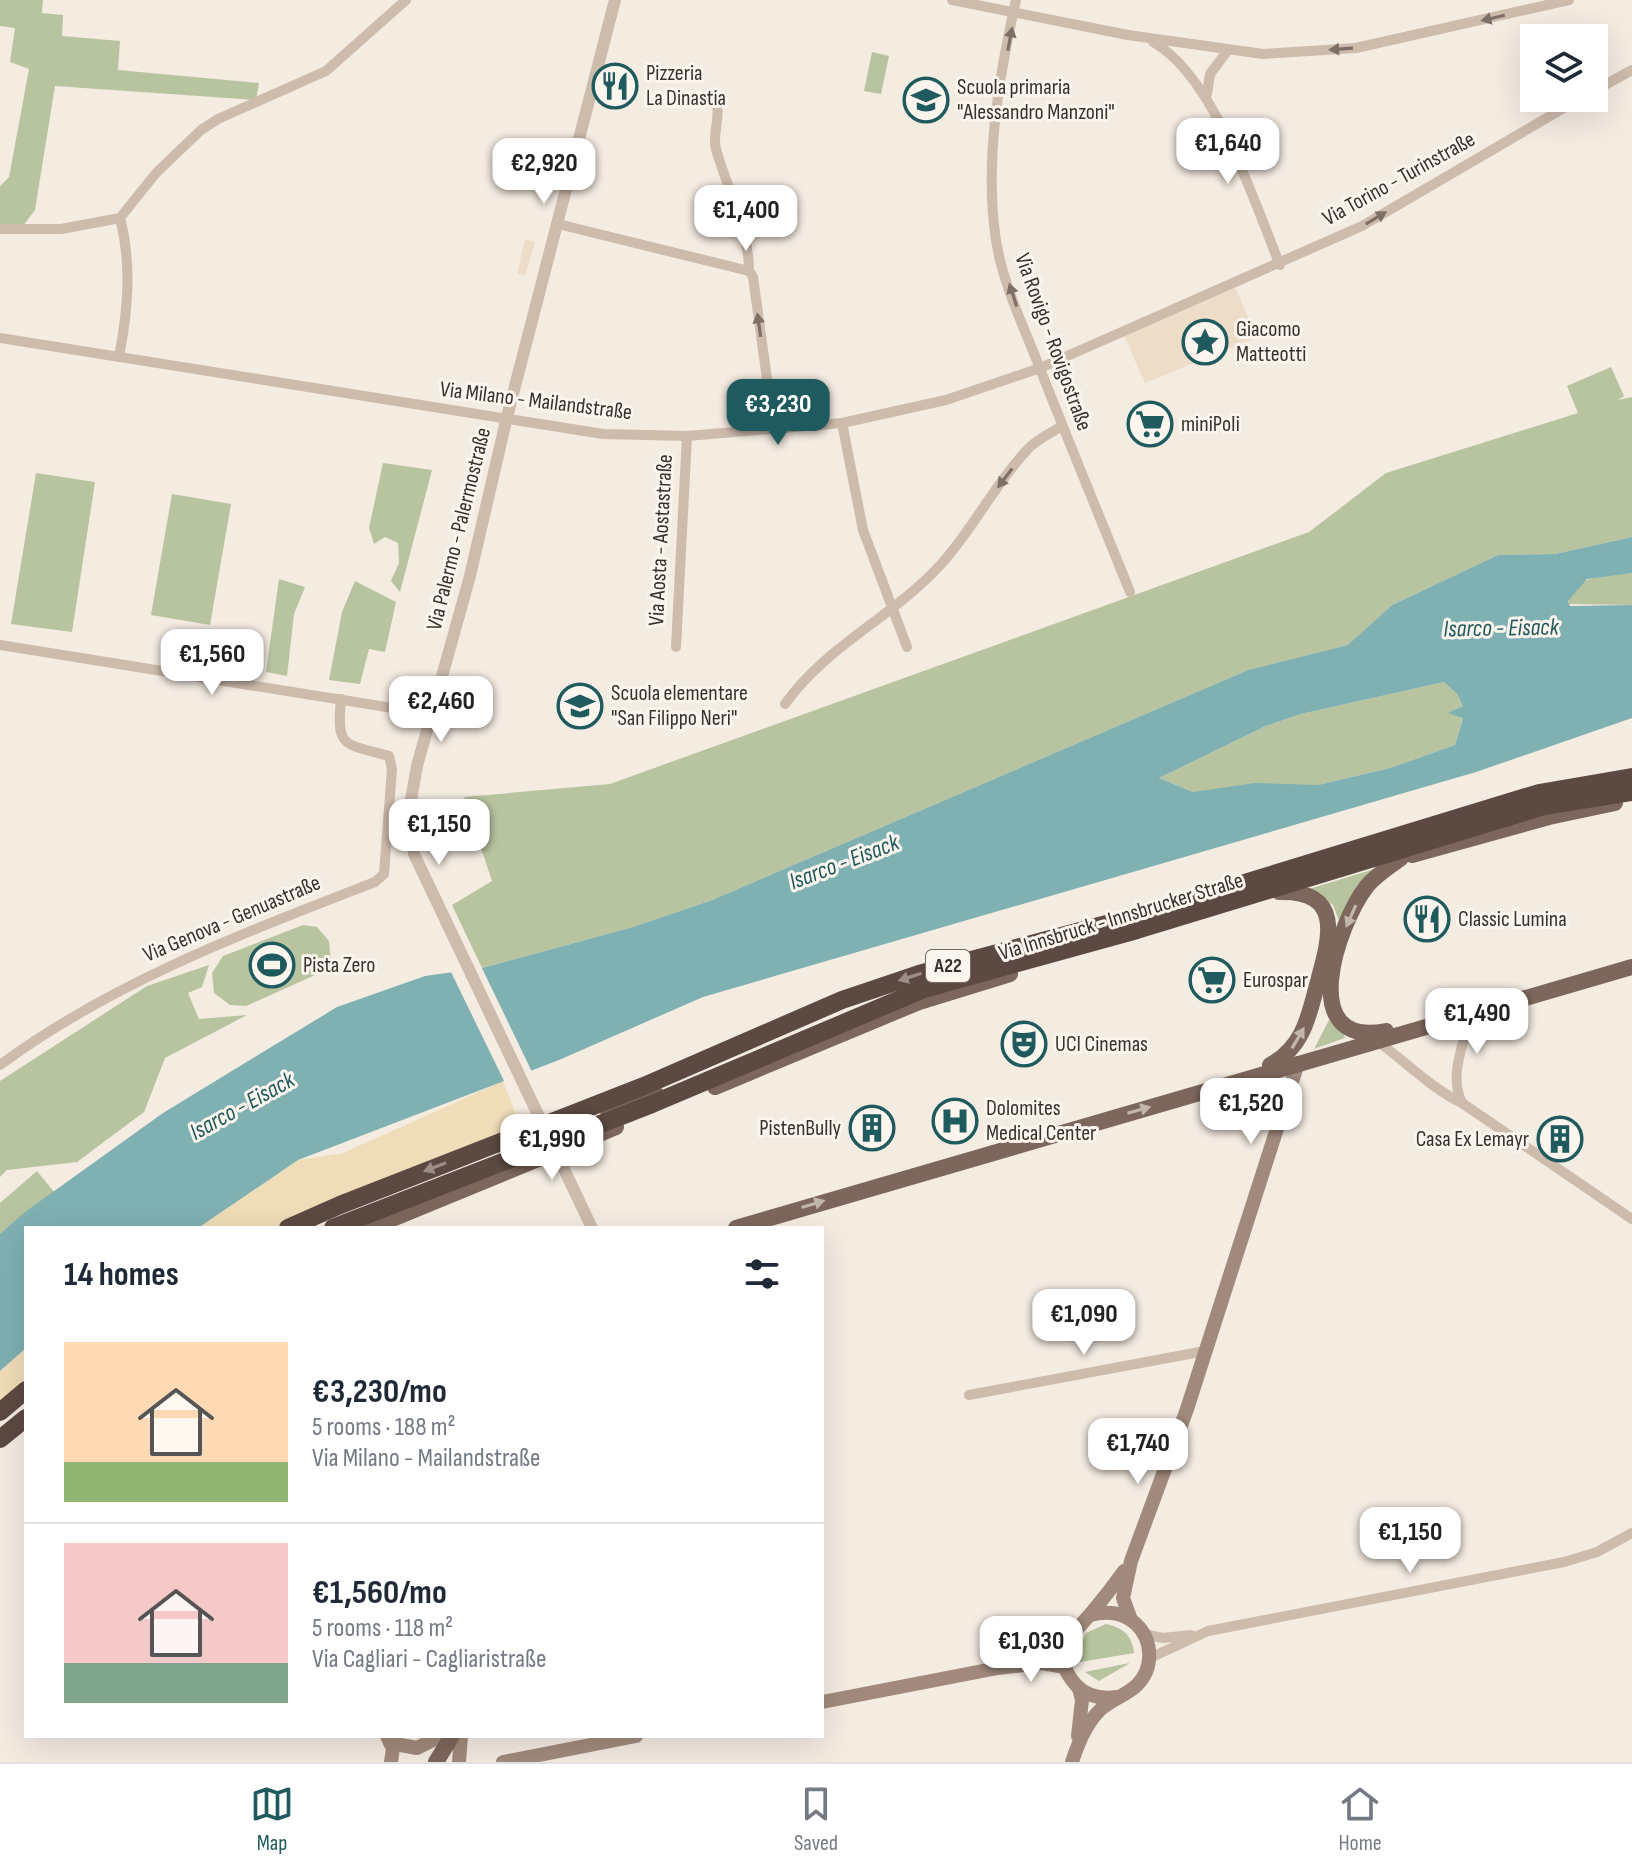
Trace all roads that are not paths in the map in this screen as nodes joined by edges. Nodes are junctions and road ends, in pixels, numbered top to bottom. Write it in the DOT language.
graph roads {
  1 [pos="406,0"];
  2 [pos="615,0"];
  3 [pos="952,0"];
  4 [pos="1016,0"];
  5 [pos="1565,1"];
  6 [pos="1013,14"];
  7 [pos="1146,38"];
  8 [pos="1228,50"];
  9 [pos="1632,70"];
  10 [pos="1608,83"];
  11 [pos="1207,94"];
  12 [pos="693,97"];
  13 [pos="1557,112"];
  14 [pos="120,218"];
  15 [pos="558,224"];
  16 [pos="0,229"];
  17 [pos="1280,265"];
  18 [pos="749,271"];
  19 [pos="0,338"];
  20 [pos="119,357"];
  21 [pos="1040,368"];
  22 [pos="506,421"];
  23 [pos="842,423"];
  24 [pos="1062,426"];
  25 [pos="774,430"];
  26 [pos="687,436"];
  27 [pos="1130,592"];
  28 [pos="892,609"];
  29 [pos="0,645"];
  30 [pos="676,647"];
  31 [pos="907,647"];
  32 [pos="341,699"];
  33 [pos="785,704"];
  34 [pos="430,714"];
  35 [pos="1632,777"];
  36 [pos="1632,792"];
  37 [pos="1632,801"];
  38 [pos="1401,858"];
  39 [pos="1279,892"];
  40 [pos="1632,967"];
  41 [pos="1470,1014"];
  42 [pos="1423,1027"];
  43 [pos="1377,1041"];
  44 [pos="1298,1063"];
  45 [pos="0,1065"];
  46 [pos="1236,1082"];
  47 [pos="699,1093"];
  48 [pos="1462,1103"];
  49 [pos="1283,1105"];
  50 [pos="545,1134"];
  51 [pos="443,1195"];
  52 [pos="1632,1219"];
  53 [pos="590,1223"];
  54 [pos="293,1226"];
  55 [pos="338,1226"];
  56 [pos="374,1226"];
  57 [pos="736,1226"];
  58 [pos="1205,1351"];
  59 [pos="24,1392"];
  60 [pos="969,1395"];
  61 [pos="0,1412"];
  62 [pos="24,1420"];
  63 [pos="24,1428"];
  64 [pos="0,1439"];
  65 [pos="0,1447"];
  66 [pos="1632,1533"];
  67 [pos="1131,1561"];
  68 [pos="1090,1615"];
  69 [pos="1131,1620"];
  70 [pos="1069,1634"];
  71 [pos="1144,1634"];
  72 [pos="1197,1634"];
  73 [pos="1150,1658"];
  74 [pos="1066,1667"];
  75 [pos="998,1668"];
  76 [pos="1079,1688"];
  77 [pos="1117,1697"];
  78 [pos="824,1702"];
  79 [pos="437,1738"];
  80 [pos="451,1738"];
  81 [pos="461,1738"];
  82 [pos="626,1738"];
  83 [pos="388,1739"];
  84 [pos="1078,1744"];
  85 [pos="462,1759"];
  86 [pos="391,1762"];
  87 [pos="436,1762"];
  88 [pos="503,1762"];
  89 [pos="1072,1762"];
  1 -- 14 [label="street"];
  2 -- 15 [label="street, Via Palermo - Palermostraße"];
  3 -- 6 [label="street"];
  4 -- 6 [label="street, Via Rovigo - Rovigostraße"];
  5 -- 8 [label="street, one-way"];
  6 -- 7 [label="street"];
  21 -- 6 [label="street, Via Rovigo - Rovigostraße, one-way"];
  7 -- 8 [label="street"];
  7 -- 11 [label="street"];
  8 -- 11 [label="street"];
  9 -- 10 [label="street"];
  11 -- 17 [label="street"];
  12 -- 18 [label="street"];
  17 -- 13 [label="street, Via Torino - Turinstraße, one-way"];
  14 -- 16 [label="street"];
  14 -- 20 [label="street"];
  15 -- 18 [label="street"];
  15 -- 22 [label="street, Via Palermo - Palermostraße"];
  17 -- 21 [label="street, Via Torino - Turinstraße"];
  25 -- 18 [label="street, one-way"];
  19 -- 20 [label="street, Via Milano - Mailandstraße"];
  20 -- 22 [label="street, Via Milano - Mailandstraße"];
  21 -- 23 [label="street, Via Milano - Mailandstraße"];
  21 -- 24 [label="street, Via Rovigo - Rovigostraße"];
  22 -- 26 [label="street, Via Milano - Mailandstraße"];
  22 -- 34 [label="street, Via Palermo - Palermostraße"];
  23 -- 25 [label="street, Via Milano - Mailandstraße"];
  23 -- 28 [label="street"];
  24 -- 27 [label="street, Via Rovigo - Rovigostraße"];
  24 -- 28 [label="street, one-way"];
  25 -- 26 [label="street, Via Milano - Mailandstraße"];
  26 -- 30 [label="street, Via Aosta - Aostastraße"];
  28 -- 31 [label="street"];
  28 -- 33 [label="street"];
  29 -- 32 [label="street"];
  32 -- 34 [label="street"];
  32 -- 45 [label="street, Via Genova - Genuastraße"];
  34 -- 50 [label="street, Via Palermo - Palermostraße"];
  35 -- 54 [label="highway, A22, one-way"];
  36 -- 55 [label="highway, A22"];
  37 -- 38 [label="main road, Via Innsbruck - Innsbrucker Straße"];
  38 -- 39 [label="main road, Via Innsbruck - Innsbrucker Straße"];
  38 -- 42 [label="main road, one-way"];
  46 -- 39 [label="main road, one-way"];
  39 -- 47 [label="main road, Via Innsbruck - Innsbrucker Straße"];
  40 -- 41 [label="main road"];
  41 -- 42 [label="main road"];
  41 -- 48 [label="street"];
  42 -- 43 [label="main road"];
  43 -- 44 [label="main road"];
  43 -- 48 [label="street"];
  44 -- 46 [label="main road"];
  44 -- 49 [label="main road"];
  46 -- 49 [label="main road"];
  57 -- 46 [label="main road, one-way"];
  47 -- 50 [label="main road"];
  47 -- 51 [label="main road, Via Innsbruck - Innsbrucker Straße"];
  48 -- 52 [label="street"];
  49 -- 58 [label="main road"];
  50 -- 51 [label="main road"];
  50 -- 53 [label="street, Via Palermo - Palermostraße"];
  51 -- 56 [label="main road, Via Innsbruck - Innsbrucker Straße"];
  58 -- 60 [label="street"];
  58 -- 67 [label="main road"];
  59 -- 61 [label="highway"];
  62 -- 64 [label="highway"];
  63 -- 65 [label="main road"];
  66 -- 72 [label="street"];
  67 -- 68 [label="main road"];
  67 -- 69 [label="main road"];
  68 -- 69 [label="main road"];
  68 -- 70 [label="main road"];
  69 -- 71 [label="main road"];
  70 -- 74 [label="main road"];
  70 -- 75 [label="main road"];
  71 -- 72 [label="street"];
  71 -- 73 [label="main road"];
  72 -- 73 [label="street"];
  73 -- 77 [label="main road"];
  74 -- 75 [label="main road"];
  74 -- 76 [label="main road"];
  75 -- 78 [label="main road"];
  76 -- 77 [label="main road"];
  76 -- 84 [label="main road"];
  77 -- 84 [label="main road"];
  79 -- 83 [label="main road"];
  80 -- 87 [label="main road"];
  81 -- 85 [label="main road"];
  82 -- 88 [label="main road"];
  83 -- 86 [label="main road"];
  84 -- 89 [label="main road"];
}
